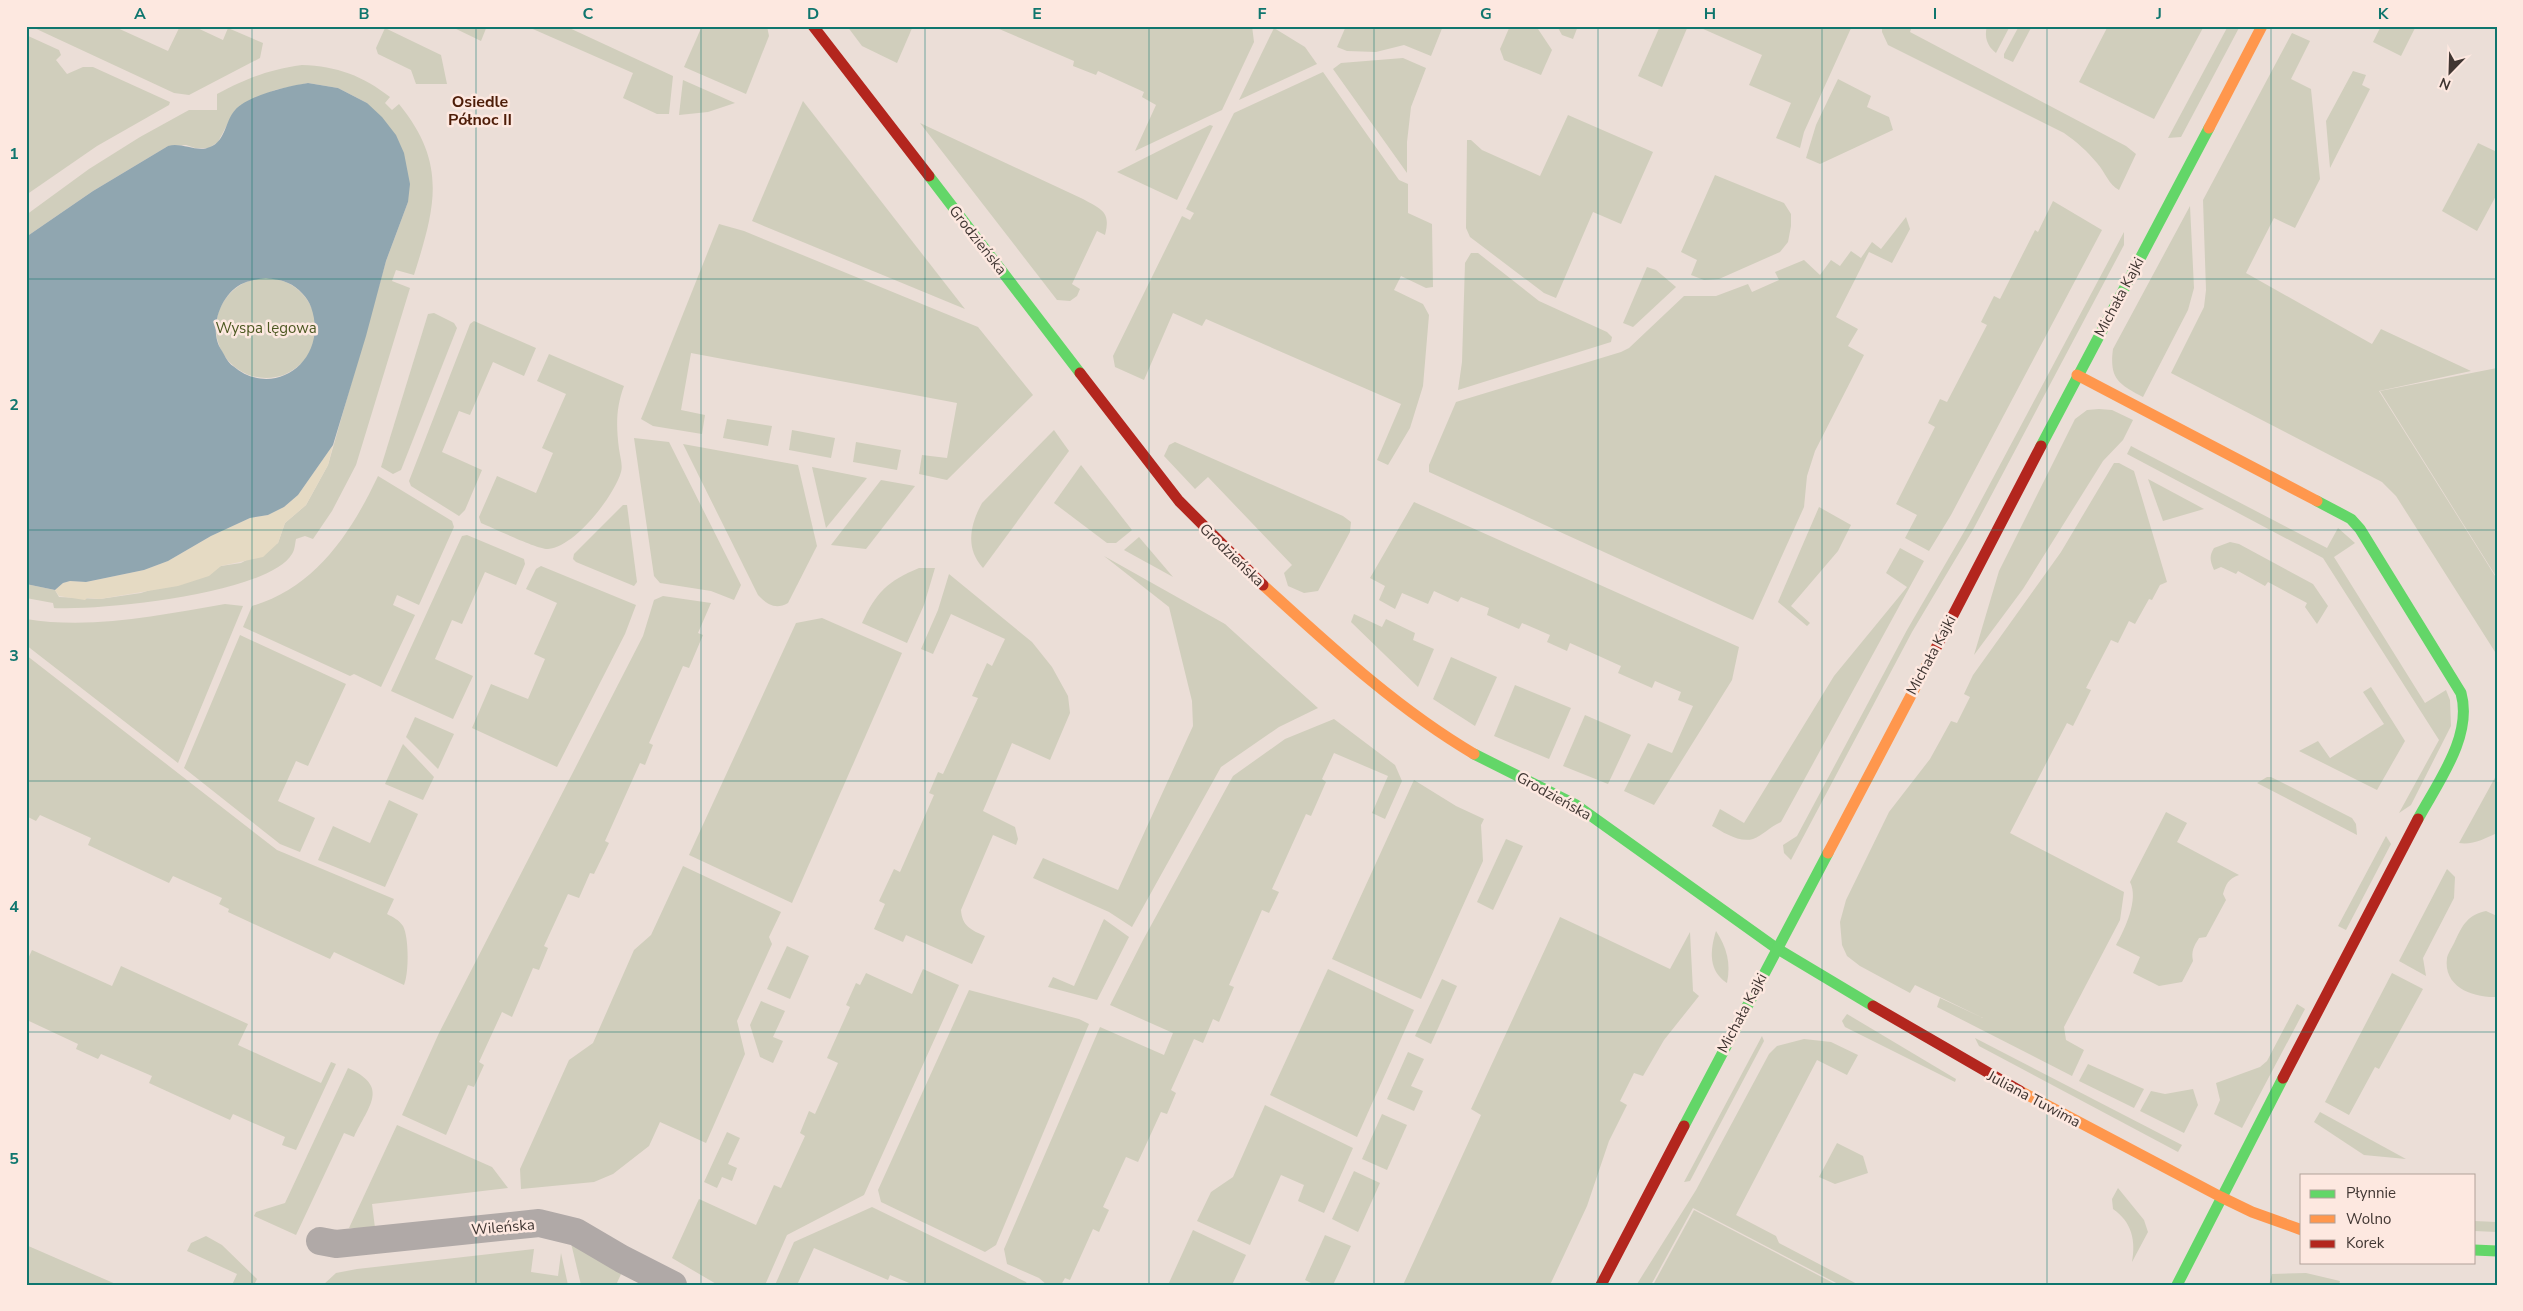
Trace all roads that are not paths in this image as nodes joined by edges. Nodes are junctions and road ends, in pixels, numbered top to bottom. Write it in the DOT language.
graph roads {
  1 [pos="813,26"];
  2 [pos="2262,26"];
  3 [pos="2078,375"];
  4 [pos="1776,948"];
  5 [pos="2222,1197"];
  6 [pos="2300,1229"];
  7 [pos="320,1241"];
  8 [pos="2476,1250"];
  9 [pos="2497,1251"];
  10 [pos="673,1285"];
  11 [pos="1601,1285"];
  12 [pos="2177,1285"];
  1 -- 4 [label="street, Grodzieńska"];
  2 -- 3 [label="street, Michała Kajki"];
  3 -- 4 [label="street, Michała Kajki"];
  3 -- 5 [label="street"];
  4 -- 5 [label="street, Juliana Tuwima"];
  4 -- 11 [label="street, Michała Kajki"];
  5 -- 6 [label="street, Juliana Tuwima"];
  5 -- 12 [label="street"];
  7 -- 10 [label="street, Wileńska"];
  8 -- 9 [label="street"];
}
